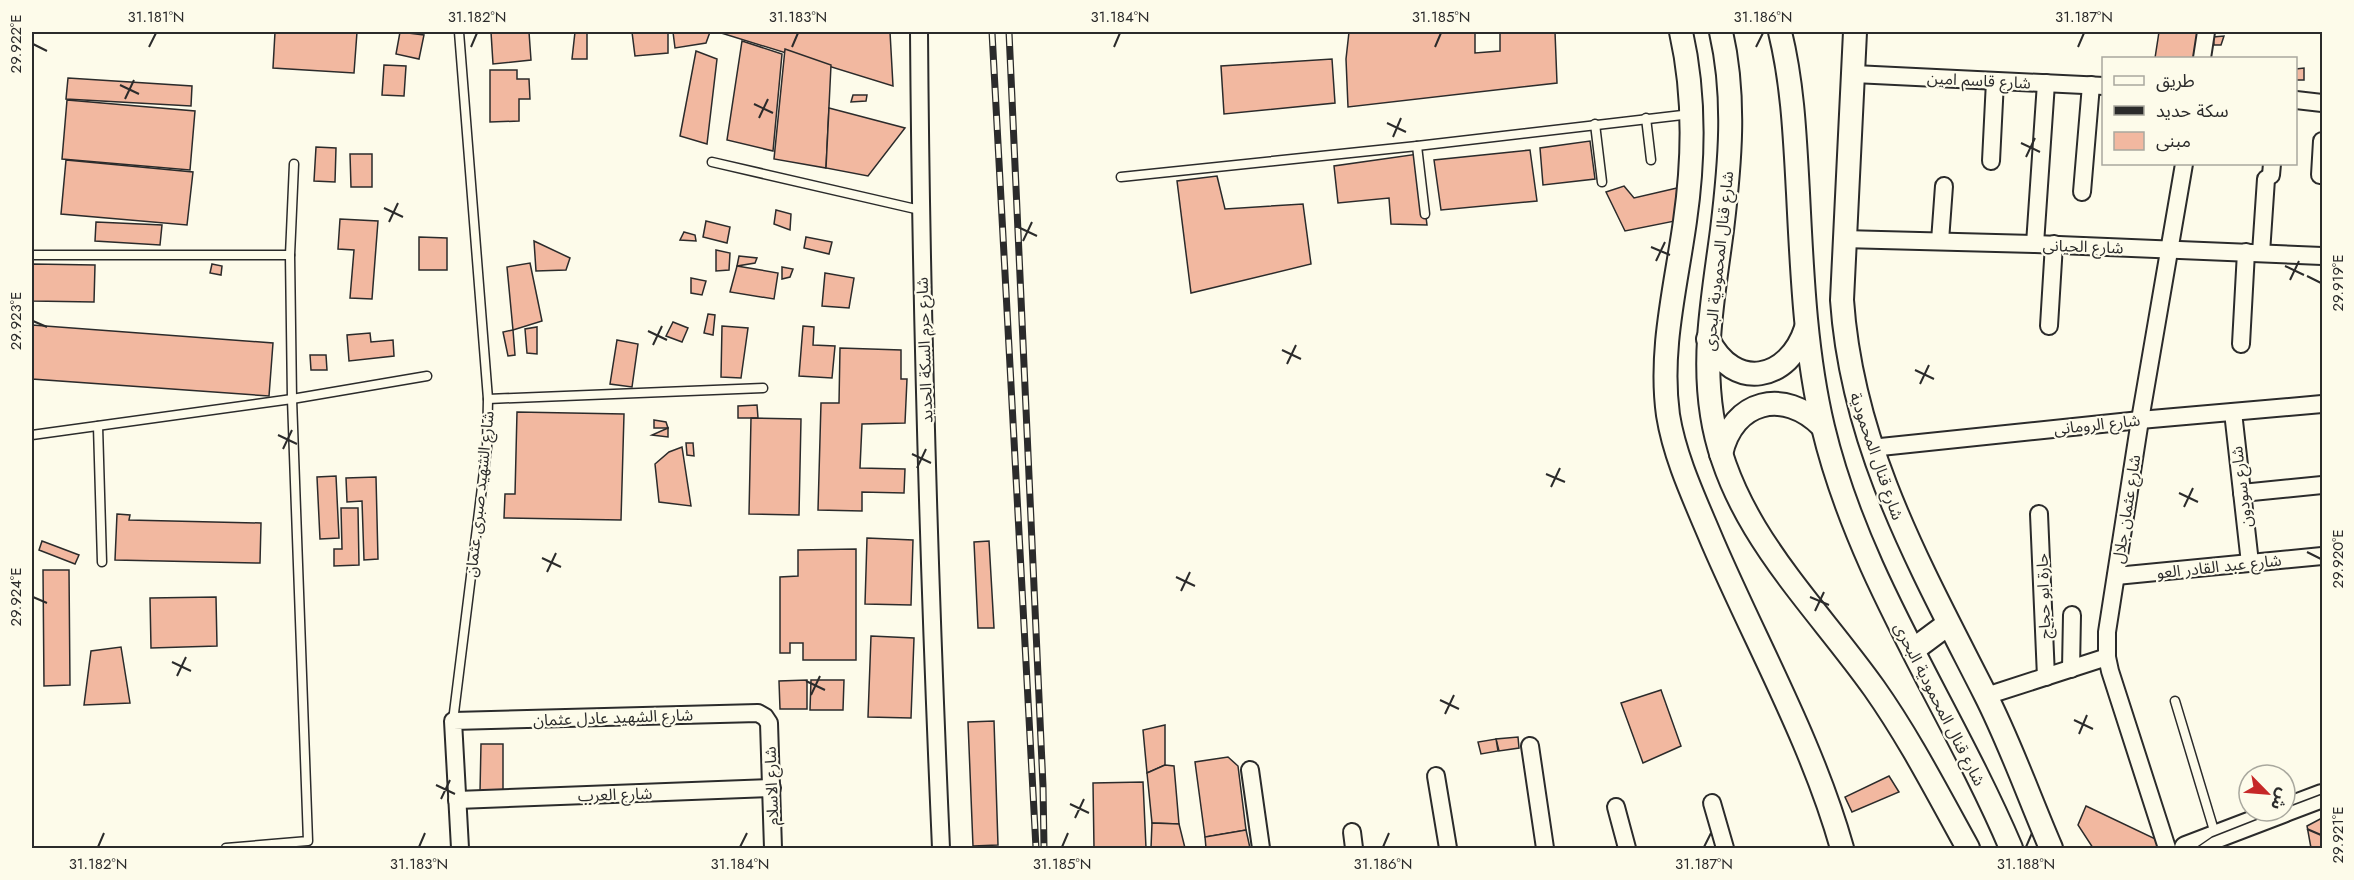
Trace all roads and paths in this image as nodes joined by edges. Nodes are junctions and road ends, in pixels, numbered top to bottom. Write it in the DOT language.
graph roads {
  1 [pos="459,32"];
  2 [pos="918,32"];
  3 [pos="1681,32"];
  4 [pos="1721,32"];
  5 [pos="1779,32"];
  6 [pos="1855,32"];
  7 [pos="2206,32"];
  8 [pos="2202,57"];
  9 [pos="1854,74"];
  10 [pos="1995,81"];
  11 [pos="2046,83"];
  12 [pos="2097,86"];
  13 [pos="2297,100"];
  14 [pos="2322,103"];
  15 [pos="1691,114"];
  16 [pos="1646,118"];
  17 [pos="1595,124"];
  18 [pos="2322,141"];
  19 [pos="1417,146"];
  20 [pos="1651,160"];
  21 [pos="1991,161"];
  22 [pos="712,162"];
  23 [pos="294,164"];
  24 [pos="2184,165"];
  25 [pos="2270,172"];
  26 [pos="2320,175"];
  27 [pos="1121,177"];
  28 [pos="1602,182"];
  29 [pos="1944,186"];
  30 [pos="2082,192"];
  31 [pos="920,210"];
  32 [pos="1425,214"];
  33 [pos="1844,239"];
  34 [pos="1940,241"];
  35 [pos="2035,244"];
  36 [pos="2054,244"];
  37 [pos="2169,249"];
  38 [pos="2253,253"];
  39 [pos="32,255"];
  40 [pos="290,255"];
  41 [pos="2322,256"];
  42 [pos="2049,326"];
  43 [pos="1806,328"];
  44 [pos="1708,339"];
  45 [pos="2241,344"];
  46 [pos="427,376"];
  47 [pos="763,388"];
  48 [pos="292,399"];
  49 [pos="489,399"];
  50 [pos="2322,404"];
  51 [pos="2233,412"];
  52 [pos="2140,420"];
  53 [pos="98,426"];
  54 [pos="1822,426"];
  55 [pos="32,435"];
  56 [pos="1871,448"];
  57 [pos="1721,454"];
  58 [pos="2322,484"];
  59 [pos="2242,493"];
  60 [pos="2040,514"];
  61 [pos="2322,556"];
  62 [pos="102,562"];
  63 [pos="2250,563"];
  64 [pos="2116,576"];
  65 [pos="2072,615"];
  66 [pos="1948,624"];
  67 [pos="1913,650"];
  68 [pos="2107,657"];
  69 [pos="2071,669"];
  70 [pos="2046,677"];
  71 [pos="1986,696"];
  72 [pos="2175,701"];
  73 [pos="453,722"];
  74 [pos="769,723"];
  75 [pos="1530,746"];
  76 [pos="1250,770"];
  77 [pos="1436,776"];
  78 [pos="772,788"];
  79 [pos="2322,796"];
  80 [pos="457,800"];
  81 [pos="1712,803"];
  82 [pos="2297,806"];
  83 [pos="1616,807"];
  84 [pos="2253,823"];
  85 [pos="2216,837"];
  86 [pos="226,849"];
  87 [pos="460,849"];
  88 [pos="773,849"];
  89 [pos="941,849"];
  90 [pos="1261,849"];
  91 [pos="1448,849"];
  92 [pos="1545,849"];
  93 [pos="1627,849"];
  94 [pos="1725,849"];
  95 [pos="1842,849"];
  96 [pos="1968,849"];
  97 [pos="2011,849"];
  98 [pos="2050,849"];
  99 [pos="2167,849"];
  100 [pos="2186,849"];
  1 -- 49 [label="lane, شارع الشهيد صبرى عثمان"];
  2 -- 31 [label="street, شارع حرم السكة الحديد"];
  3 -- 15 [label="main road"];
  4 -- 44 [label="main road, شارع قنال المحمودية البحرى"];
  5 -- 43 [label="main road, شارع قنال المحمودية البحرى"];
  6 -- 9 [label="main road, شارع قنال المحمودية"];
  7 -- 8 [label="street"];
  9 -- 10 [label="street, شارع قاسم امين"];
  9 -- 33 [label="main road, شارع قنال المحمودية"];
  10 -- 11 [label="street, شارع قاسم امين"];
  10 -- 21 [label="street"];
  11 -- 12 [label="street, شارع قاسم امين"];
  11 -- 35 [label="street"];
  12 -- 30 [label="street"];
  13 -- 14 [label="street"];
  15 -- 16 [label="lane"];
  15 -- 95 [label="main road"];
  16 -- 17 [label="lane"];
  16 -- 20 [label="lane"];
  17 -- 19 [label="lane"];
  17 -- 28 [label="lane"];
  18 -- 26 [label="street"];
  19 -- 27 [label="lane"];
  19 -- 32 [label="lane"];
  22 -- 31 [label="lane"];
  23 -- 40 [label="lane"];
  24 -- 37 [label="street, شارع عثمان جلال"];
  25 -- 38 [label="street"];
  29 -- 34 [label="street"];
  31 -- 89 [label="street, شارع حرم السكة الحديد"];
  33 -- 34 [label="street, شارع الحيانى"];
  33 -- 56 [label="main road, شارع قنال المحمودية"];
  34 -- 35 [label="street, شارع الحيانى"];
  35 -- 36 [label="street, شارع الحيانى"];
  36 -- 37 [label="street, شارع الحيانى"];
  36 -- 42 [label="street"];
  37 -- 38 [label="street, شارع الحيانى"];
  37 -- 52 [label="street, شارع عثمان جلال"];
  38 -- 41 [label="street, شارع الحيانى"];
  38 -- 45 [label="street"];
  39 -- 40 [label="lane"];
  40 -- 48 [label="lane"];
  43 -- 44 [label="main road"];
  43 -- 54 [label="main road, شارع قنال المحمودية البحرى"];
  44 -- 57 [label="main road, شارع قنال المحمودية البحرى"];
  46 -- 48 [label="lane"];
  47 -- 49 [label="lane"];
  48 -- 53 [label="lane"];
  48 -- 86 [label="lane"];
  49 -- 73 [label="lane, شارع الشهيد صبرى عثمان"];
  50 -- 51 [label="street, شارع الرومانى"];
  51 -- 52 [label="street, شارع الرومانى"];
  51 -- 59 [label="street, شارع سودون"];
  52 -- 56 [label="street, شارع الرومانى"];
  52 -- 64 [label="street, شارع عثمان جلال"];
  53 -- 55 [label="lane"];
  53 -- 62 [label="lane"];
  54 -- 57 [label="main road"];
  54 -- 67 [label="main road, شارع قنال المحمودية البحرى"];
  56 -- 66 [label="main road, شارع قنال المحمودية"];
  57 -- 96 [label="main road, شارع قنال المحمودية البحرى"];
  58 -- 59 [label="street"];
  59 -- 63 [label="street, شارع سودون"];
  60 -- 70 [label="street, حارة ابو حجاج"];
  61 -- 63 [label="street, شارع عبد القادر العو"];
  63 -- 64 [label="street, شارع عبد القادر العو"];
  64 -- 68 [label="street, شارع عثمان جلال"];
  65 -- 69 [label="street"];
  66 -- 67 [label="main road"];
  66 -- 71 [label="main road, شارع قنال المحمودية"];
  67 -- 97 [label="main road, شارع قنال المحمودية البحرى"];
  68 -- 69 [label="street"];
  68 -- 99 [label="street, شارع عثمان جلال"];
  69 -- 70 [label="street"];
  70 -- 71 [label="street"];
  71 -- 98 [label="main road, شارع قنال المحمودية"];
  72 -- 85 [label="lane"];
  73 -- 74 [label="street, شارع الشهيد عادل عثمان"];
  73 -- 80 [label="street, شارع الشهيد صبرى عثمان"];
  74 -- 78 [label="street, شارع الاسلام"];
  75 -- 92 [label="street"];
  76 -- 90 [label="street"];
  77 -- 91 [label="street"];
  78 -- 80 [label="street, شارع العرب"];
  78 -- 88 [label="street, شارع الاسلام"];
  79 -- 82 [label="main road"];
  80 -- 87 [label="street, شارع الشهيد صبرى عثمان"];
  81 -- 94 [label="street"];
  83 -- 93 [label="street"];
  84 -- 85 [label="main road"];
  85 -- 100 [label="main road"];
}
